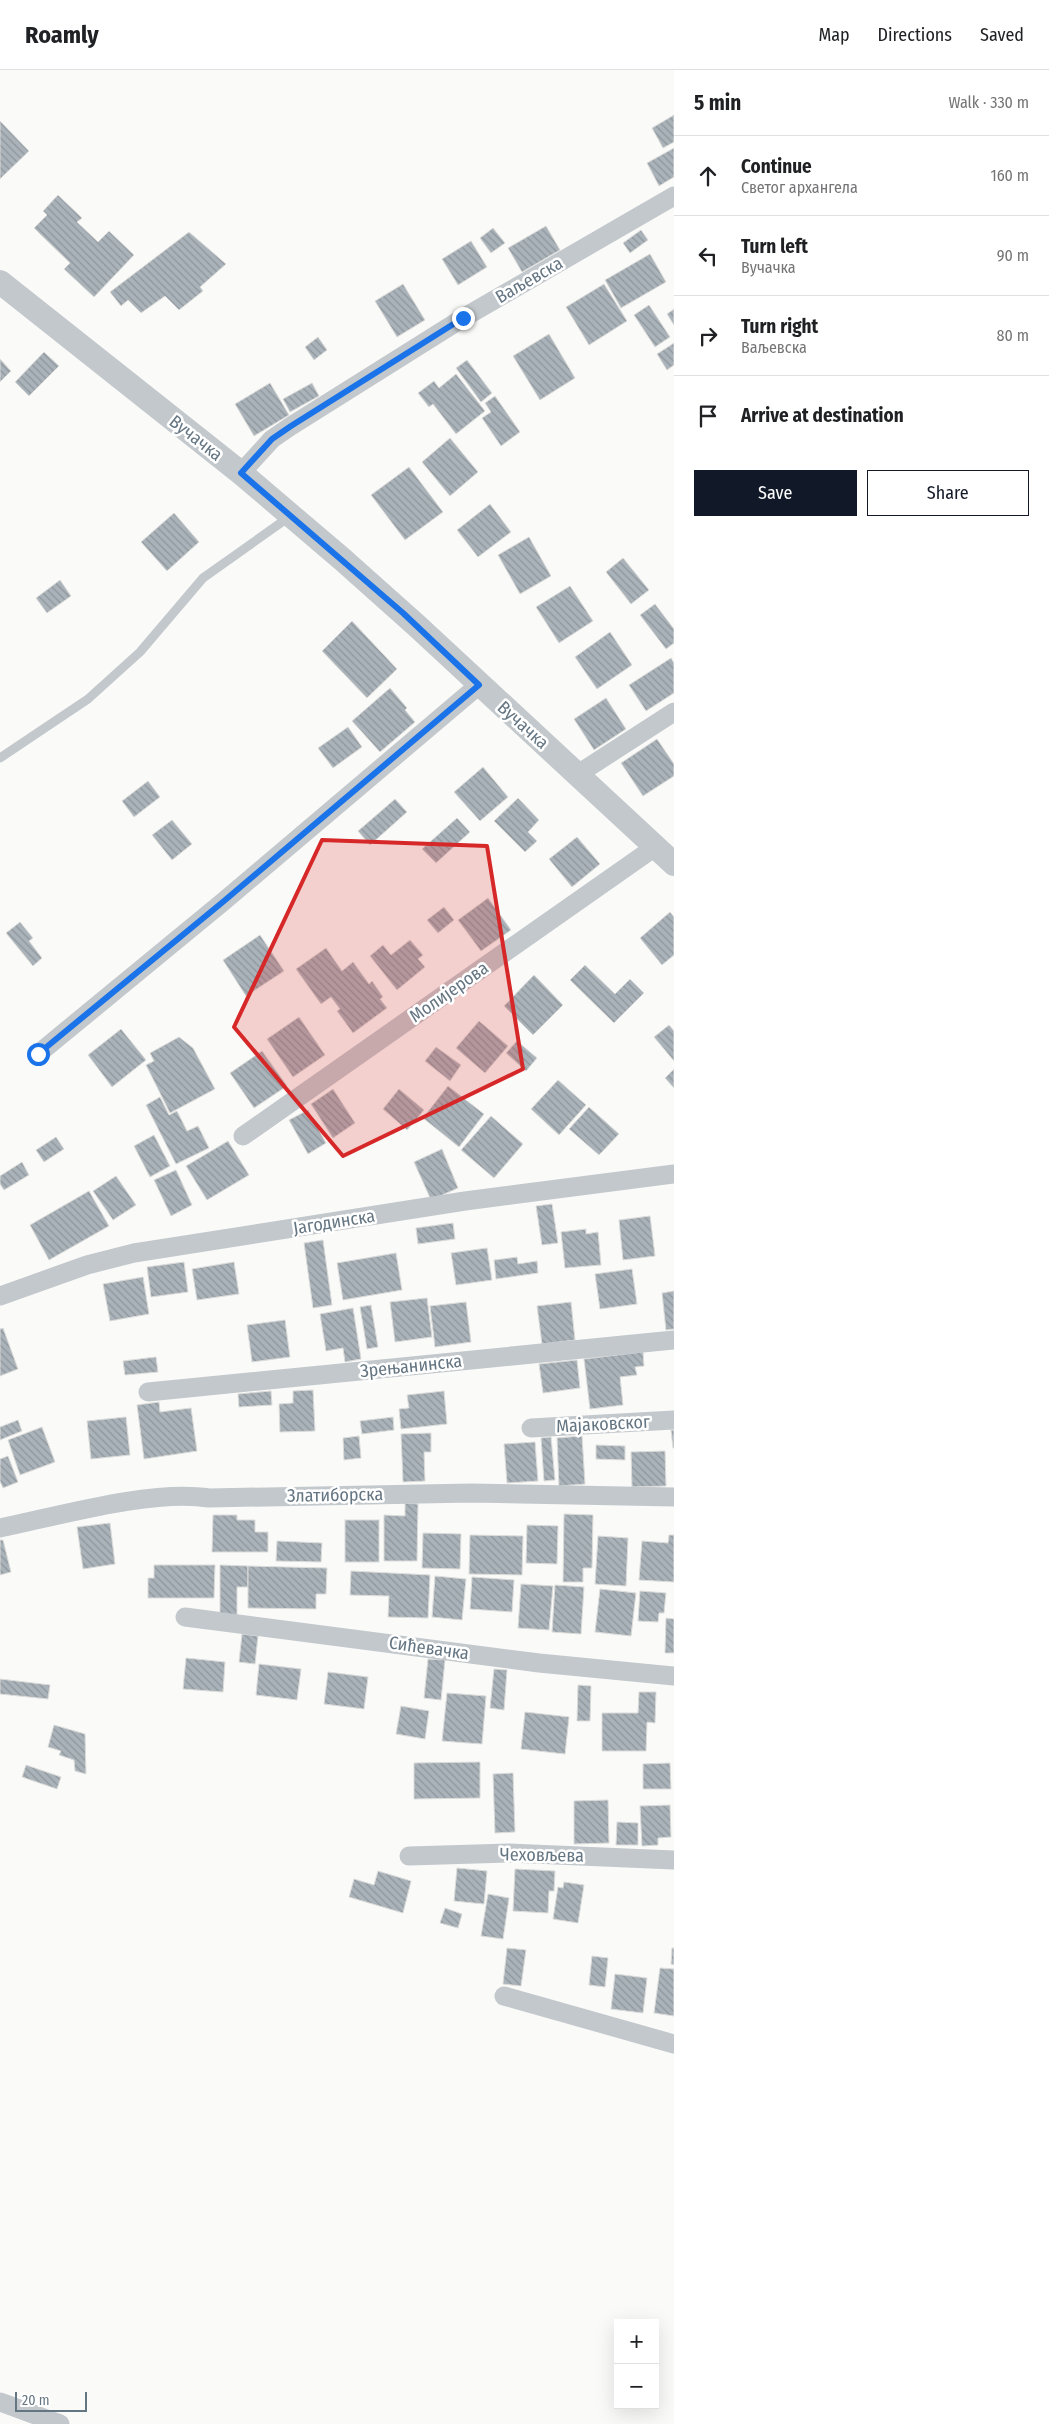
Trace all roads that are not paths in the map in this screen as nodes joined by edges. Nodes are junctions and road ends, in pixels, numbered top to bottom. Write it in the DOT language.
graph roads {
  1 [pos="673,197"];
  2 [pos="1,284"];
  3 [pos="241,473"];
  4 [pos="291,515"];
  5 [pos="479,685"];
  6 [pos="674,712"];
  7 [pos="0,758"];
  8 [pos="578,774"];
  9 [pos="655,846"];
  10 [pos="674,864"];
  11 [pos="38,1054"];
  12 [pos="244,1136"];
  13 [pos="674,1174"];
  14 [pos="0,1296"];
  15 [pos="674,1340"];
  16 [pos="148,1392"];
  17 [pos="674,1420"];
  18 [pos="531,1428"];
  19 [pos="674,1497"];
  20 [pos="0,1528"];
  21 [pos="185,1617"];
  22 [pos="674,1676"];
  23 [pos="410,1856"];
  24 [pos="674,1860"];
  25 [pos="504,1996"];
  26 [pos="674,2044"];
  27 [pos="0,2402"];
  28 [pos="57,2424"];
  1 -- 3 [label="street, Ваљевска"];
  2 -- 3 [label="street, Вучачка"];
  3 -- 4 [label="street, Вучачка"];
  4 -- 5 [label="street, Вучачка"];
  4 -- 7 [label="lane"];
  5 -- 8 [label="street, Вучачка"];
  5 -- 11 [label="street"];
  6 -- 8 [label="street"];
  8 -- 9 [label="street, Вучачка"];
  9 -- 10 [label="street, Вучачка"];
  9 -- 12 [label="street, Молијерова"];
  13 -- 14 [label="street, Јагодинска"];
  15 -- 16 [label="street, Зрењанинска"];
  17 -- 18 [label="street, Мајаковског"];
  19 -- 20 [label="street, Златиборска"];
  21 -- 22 [label="street, Сићевачка"];
  23 -- 24 [label="street, Чеховљева"];
  25 -- 26 [label="street"];
  27 -- 28 [label="street"];
}
